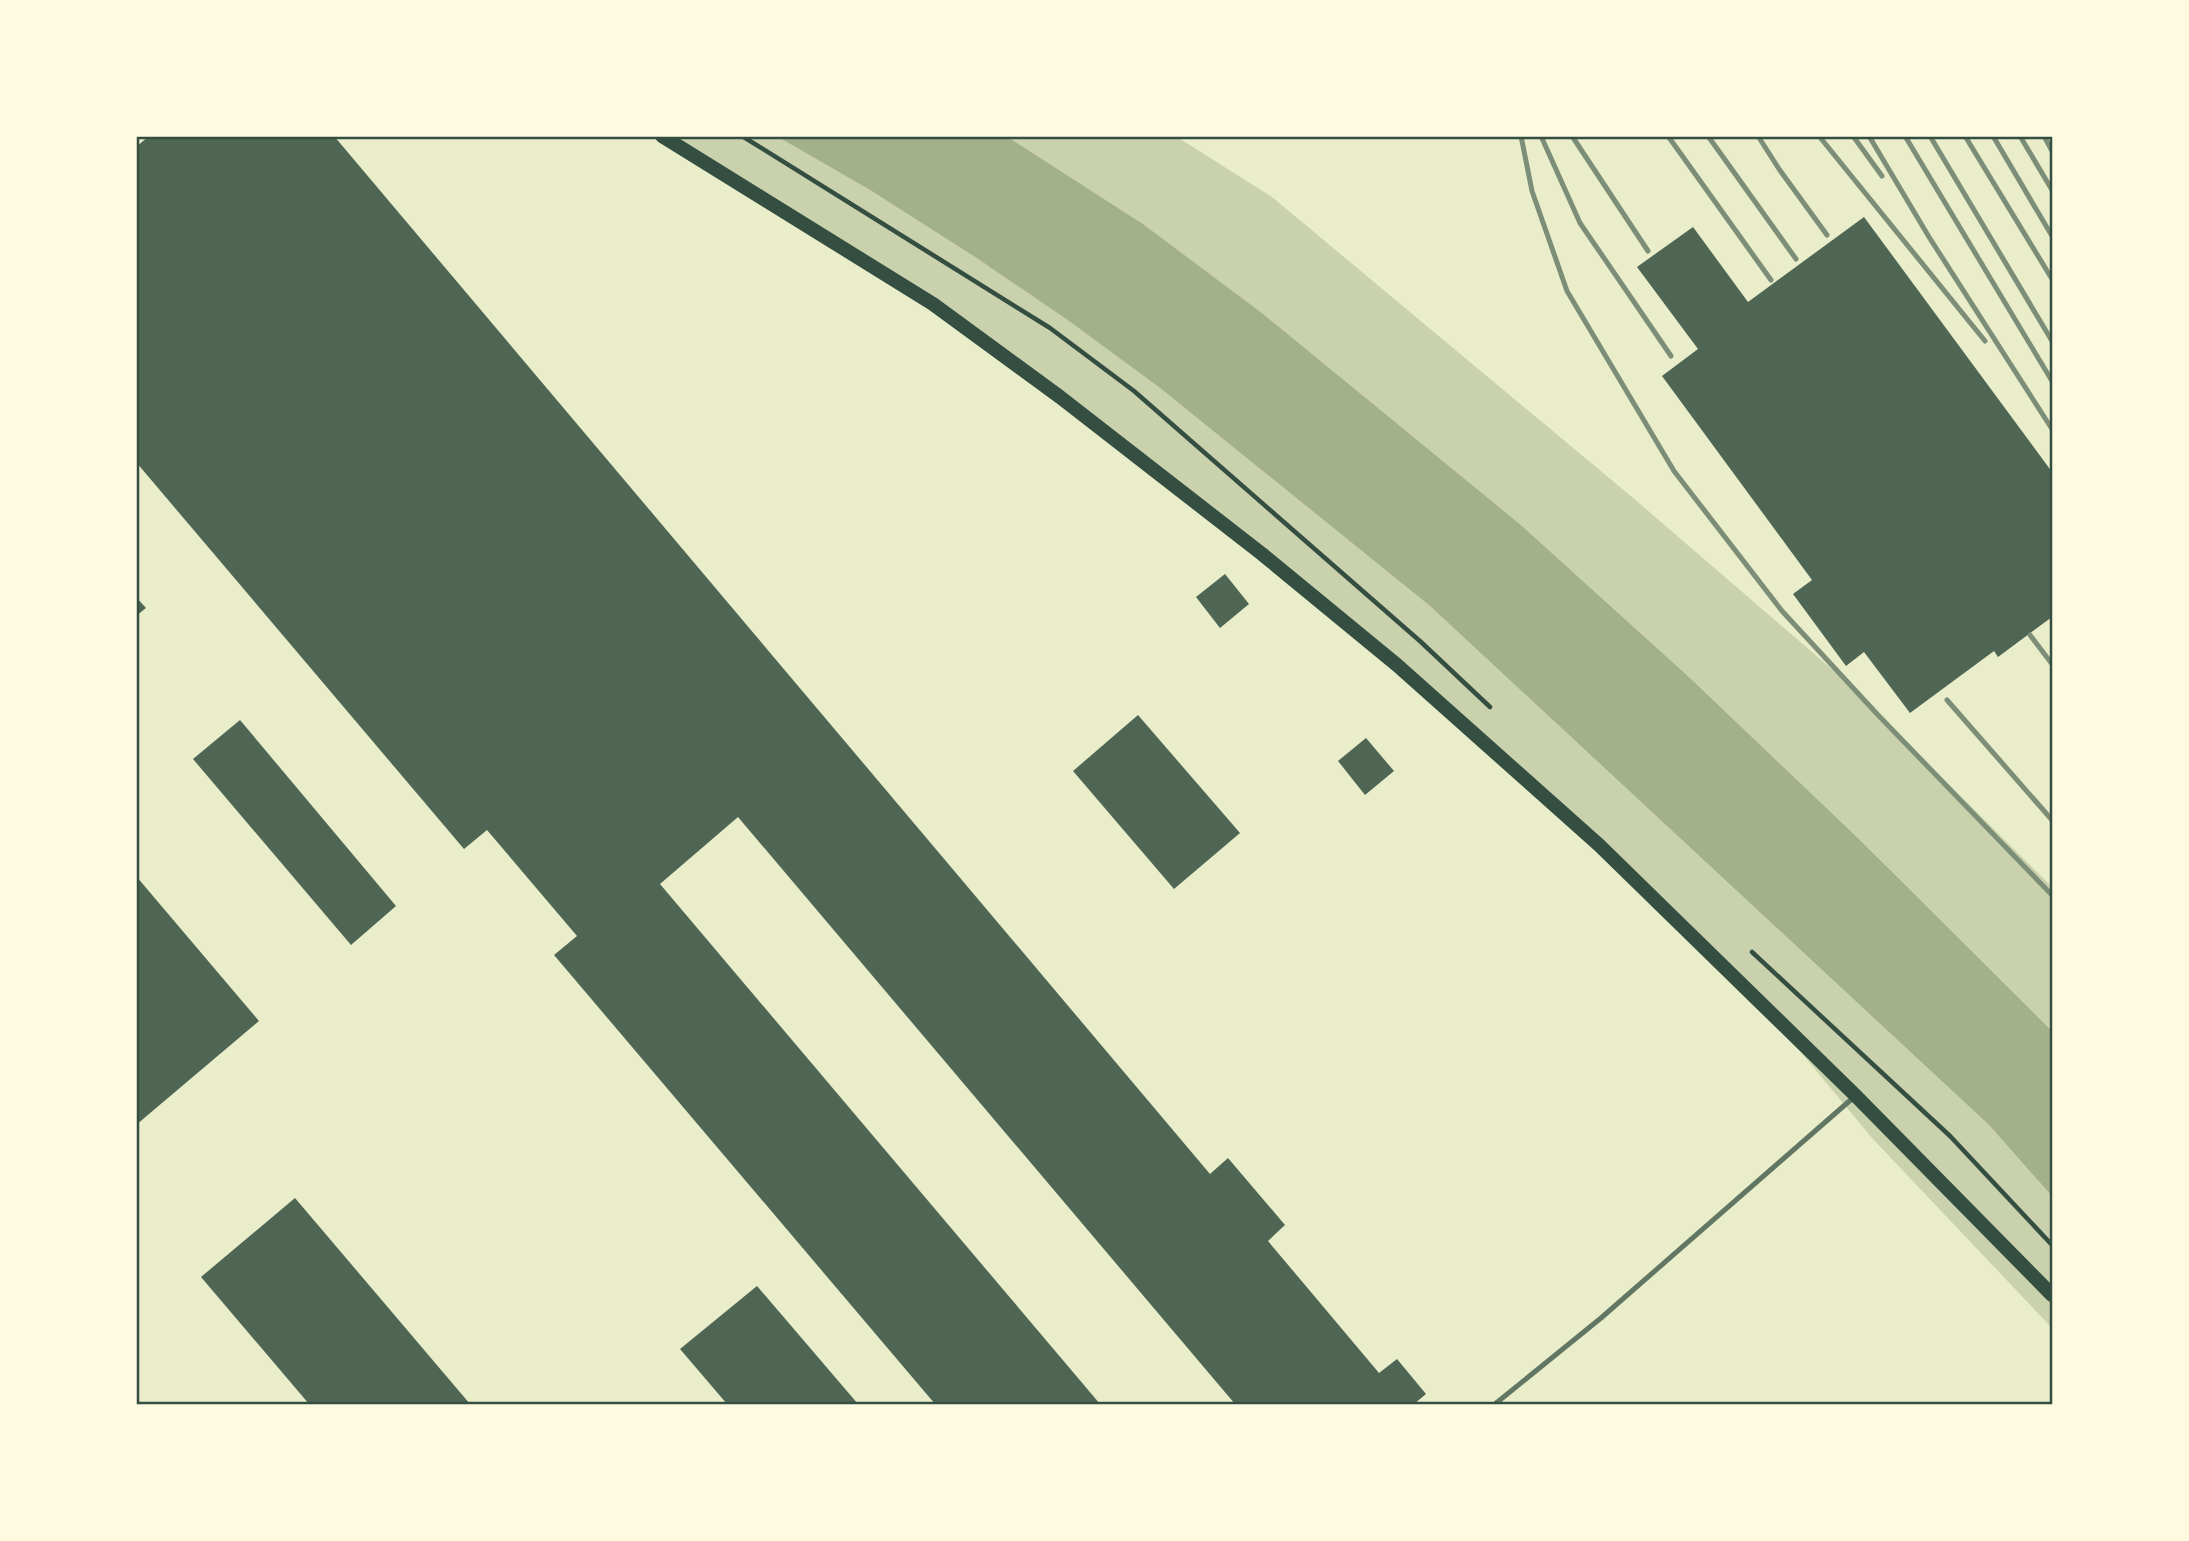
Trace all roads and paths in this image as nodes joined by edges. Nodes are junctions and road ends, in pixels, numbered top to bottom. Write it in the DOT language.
graph roads {
  1 [pos="662,136"];
  2 [pos="1855,1095"];
  3 [pos="2053,1294"];
  4 [pos="1495,1405"];
  1 -- 2 [label="main road"];
  2 -- 3 [label="main road"];
  2 -- 4 [label="lane"];
}
